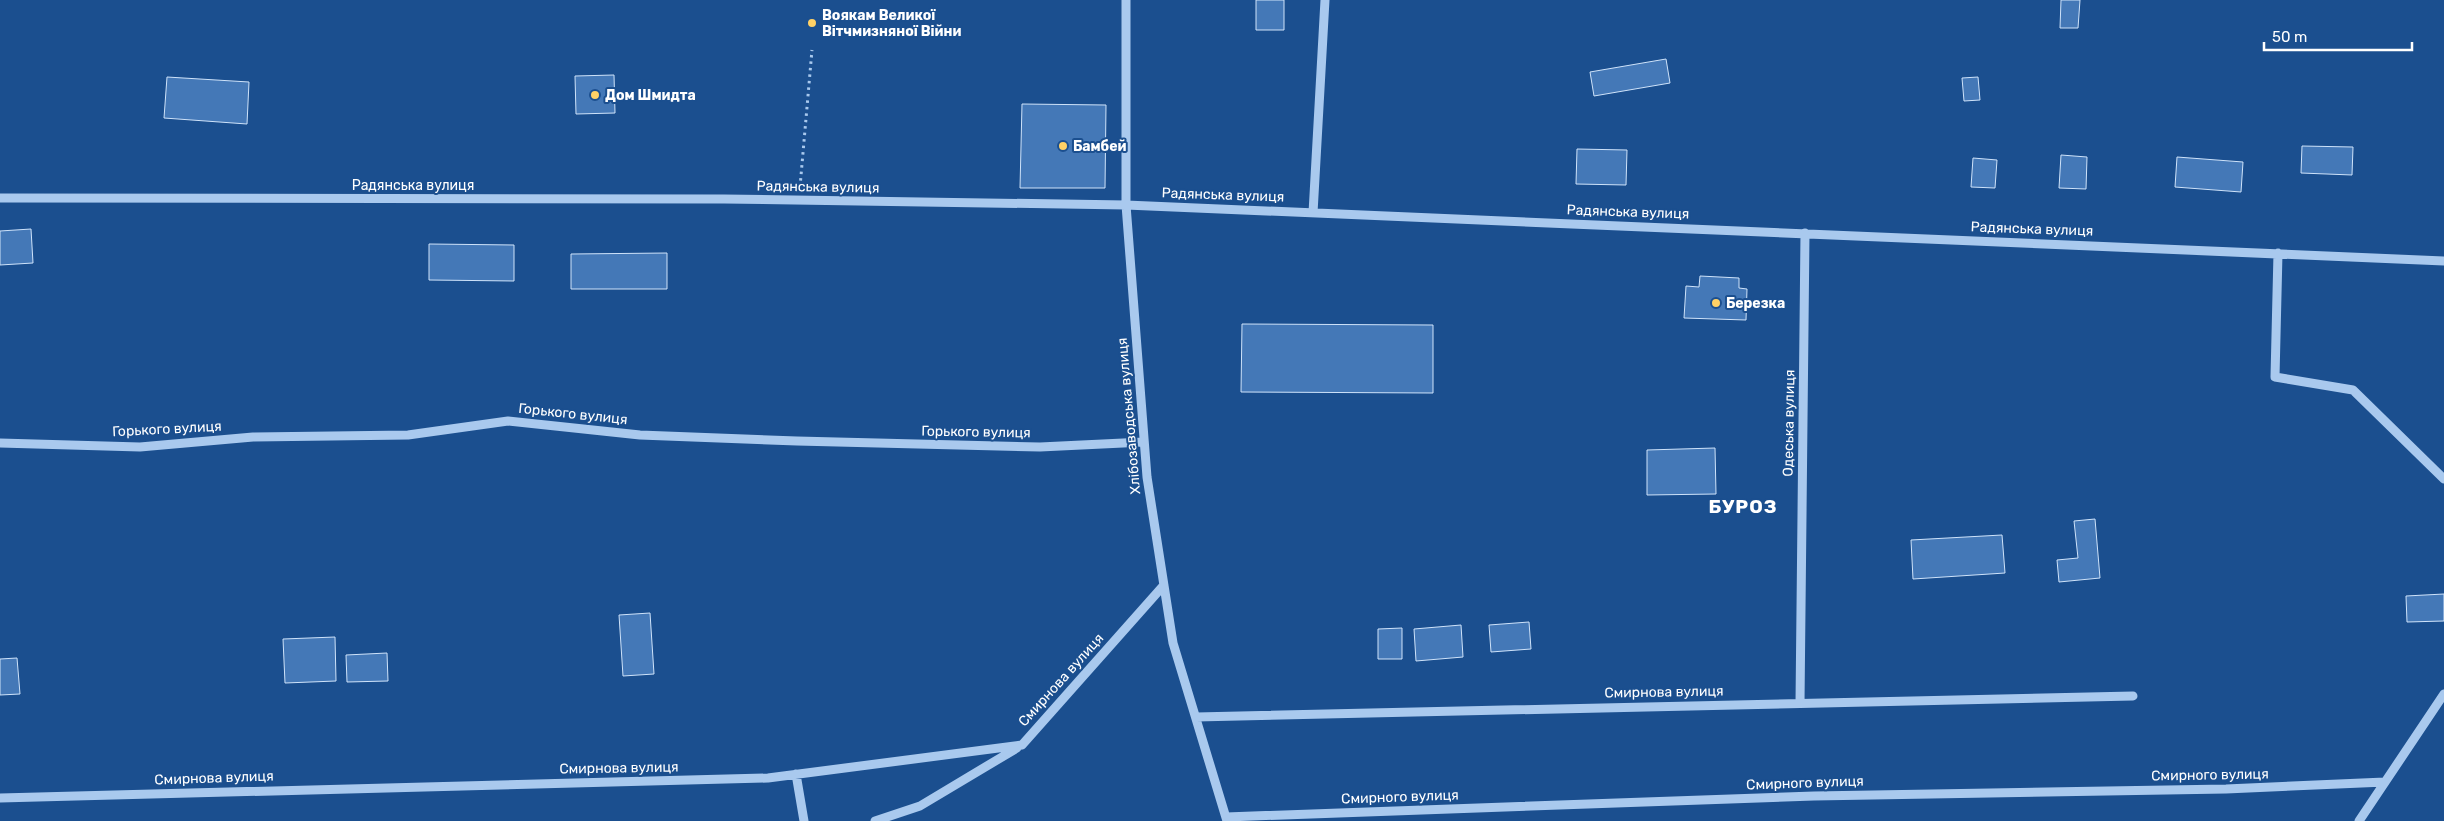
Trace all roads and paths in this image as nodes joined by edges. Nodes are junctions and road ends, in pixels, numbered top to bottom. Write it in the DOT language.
graph roads {
  1 [pos="1126,0"];
  2 [pos="1325,0"];
  3 [pos="812,50"];
  4 [pos="0,198"];
  5 [pos="799,200"];
  6 [pos="1126,205"];
  7 [pos="1313,213"];
  8 [pos="1805,233"];
  9 [pos="2278,253"];
  10 [pos="2444,260"];
  11 [pos="1144,442"];
  12 [pos="0,443"];
  13 [pos="2444,479"];
  14 [pos="1164,585"];
  15 [pos="2444,694"];
  16 [pos="2133,696"];
  17 [pos="1800,703"];
  18 [pos="1196,717"];
  19 [pos="1022,745"];
  20 [pos="796,774"];
  21 [pos="2385,782"];
  22 [pos="0,798"];
  23 [pos="1226,819"];
  24 [pos="804,821"];
  25 [pos="875,821"];
  26 [pos="2359,821"];
  1 -- 6 [label="street, Хлібозаводська вулиця"];
  2 -- 7 [label="street"];
  3 -- 5 [label="path"];
  4 -- 5 [label="street, Радянська вулиця"];
  5 -- 6 [label="street, Радянська вулиця"];
  6 -- 7 [label="street, Радянська вулиця"];
  6 -- 11 [label="street, Хлібозаводська вулиця"];
  7 -- 8 [label="street, Радянська вулиця"];
  8 -- 9 [label="street, Радянська вулиця"];
  8 -- 17 [label="street, Одеська вулиця"];
  9 -- 10 [label="street, Радянська вулиця"];
  9 -- 13 [label="street"];
  11 -- 12 [label="street, Горького вулиця"];
  11 -- 14 [label="street, Хлібозаводська вулиця"];
  14 -- 18 [label="street, Хлібозаводська вулиця"];
  14 -- 19 [label="street, Смирнова вулиця"];
  15 -- 21 [label="street"];
  16 -- 17 [label="street, Смирнова вулиця"];
  17 -- 18 [label="street, Смирнова вулиця"];
  18 -- 23 [label="street, Хлібозаводська вулиця"];
  19 -- 20 [label="street, Смирнова вулиця"];
  19 -- 25 [label="street"];
  20 -- 22 [label="street, Смирнова вулиця"];
  20 -- 24 [label="street"];
  21 -- 23 [label="street, Смирного вулиця"];
  21 -- 26 [label="street"];
}
